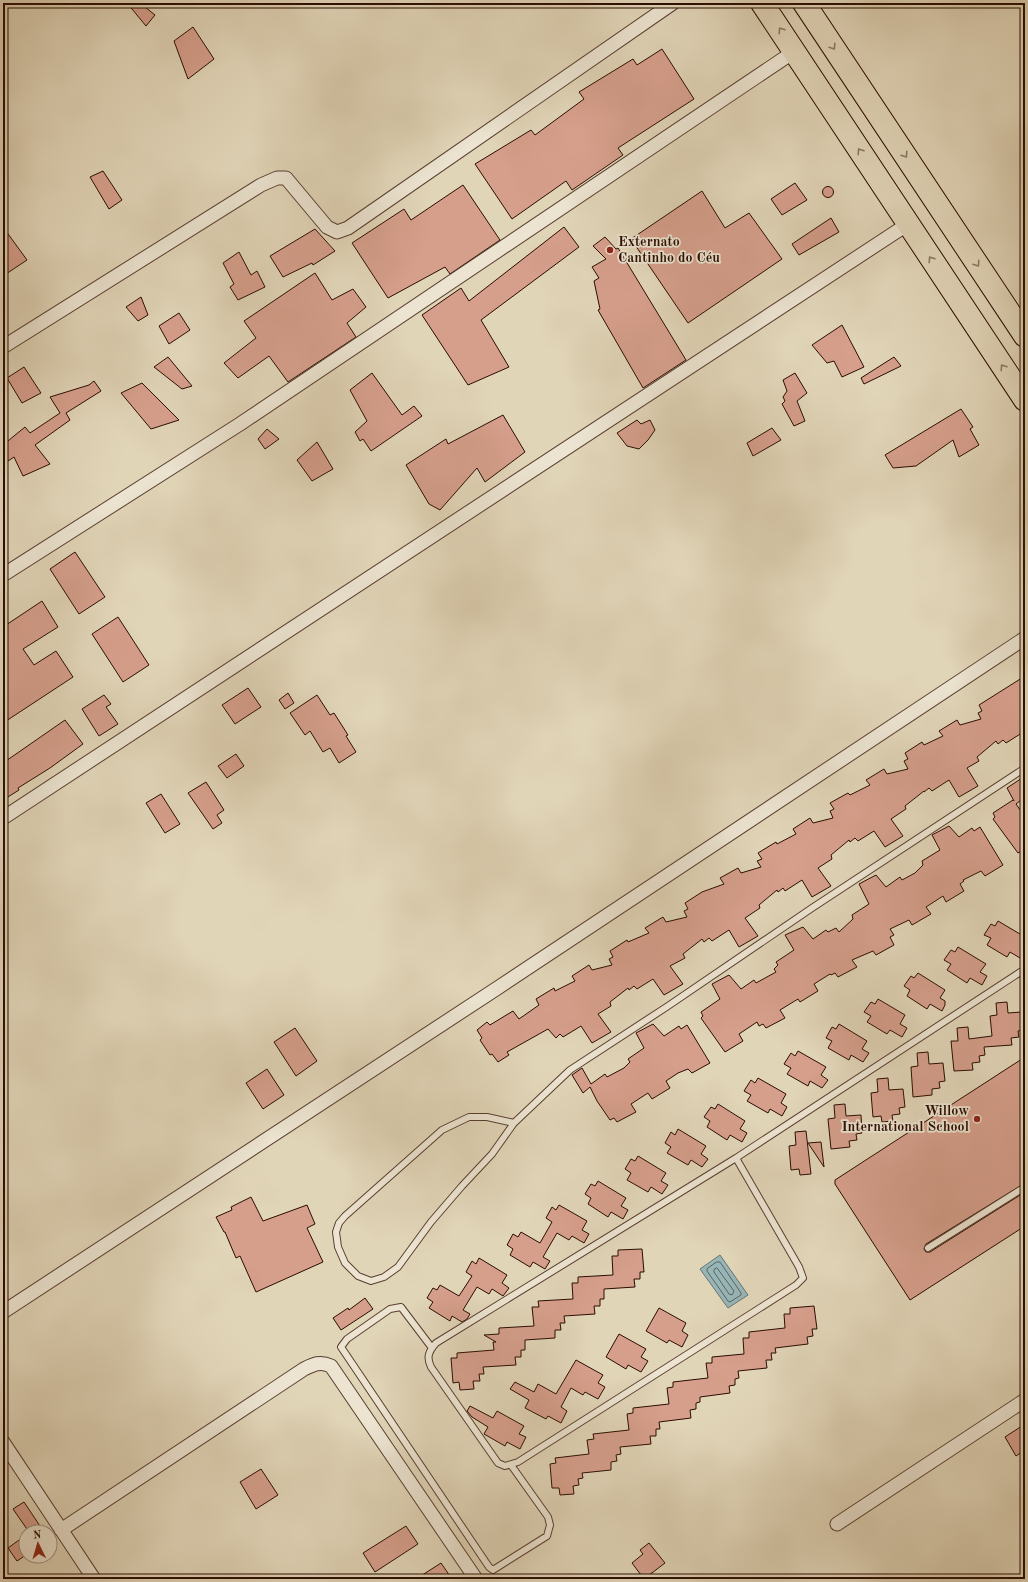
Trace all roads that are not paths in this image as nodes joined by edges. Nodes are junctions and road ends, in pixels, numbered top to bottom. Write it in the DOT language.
graph roads {
  1 [pos="673,3"];
  2 [pos="762,3"];
  3 [pos="804,3"];
  4 [pos="795,51"];
  5 [pos="908,224"];
  6 [pos="1025,336"];
  7 [pos="3,347"];
  8 [pos="1025,400"];
  9 [pos="3,575"];
  10 [pos="1025,638"];
  11 [pos="1025,768"];
  12 [pos="3,818"];
  13 [pos="1025,970"];
  14 [pos="514,1123"];
  15 [pos="736,1158"];
  16 [pos="1025,1187"];
  17 [pos="928,1248"];
  18 [pos="3,1312"];
  19 [pos="432,1348"];
  20 [pos="1025,1400"];
  21 [pos="3,1442"];
  22 [pos="511,1466"];
  23 [pos="837,1524"];
  24 [pos="61,1530"];
  25 [pos="94,1579"];
  26 [pos="476,1579"];
  1 -- 7 [label="street"];
  4 -- 2 [label="highway, one-way"];
  3 -- 6 [label="highway, one-way"];
  5 -- 4 [label="highway, one-way"];
  4 -- 9 [label="street"];
  8 -- 5 [label="highway, one-way"];
  5 -- 12 [label="street"];
  10 -- 18 [label="street"];
  11 -- 14 [label="lane"];
  13 -- 15 [label="lane"];
  14 -- 14 [label="lane"];
  15 -- 19 [label="lane"];
  15 -- 22 [label="lane"];
  16 -- 17 [label="lane"];
  19 -- 22 [label="lane"];
  19 -- 22 [label="lane"];
  20 -- 23 [label="street"];
  21 -- 24 [label="street"];
  24 -- 25 [label="street"];
  24 -- 26 [label="street"];
}
